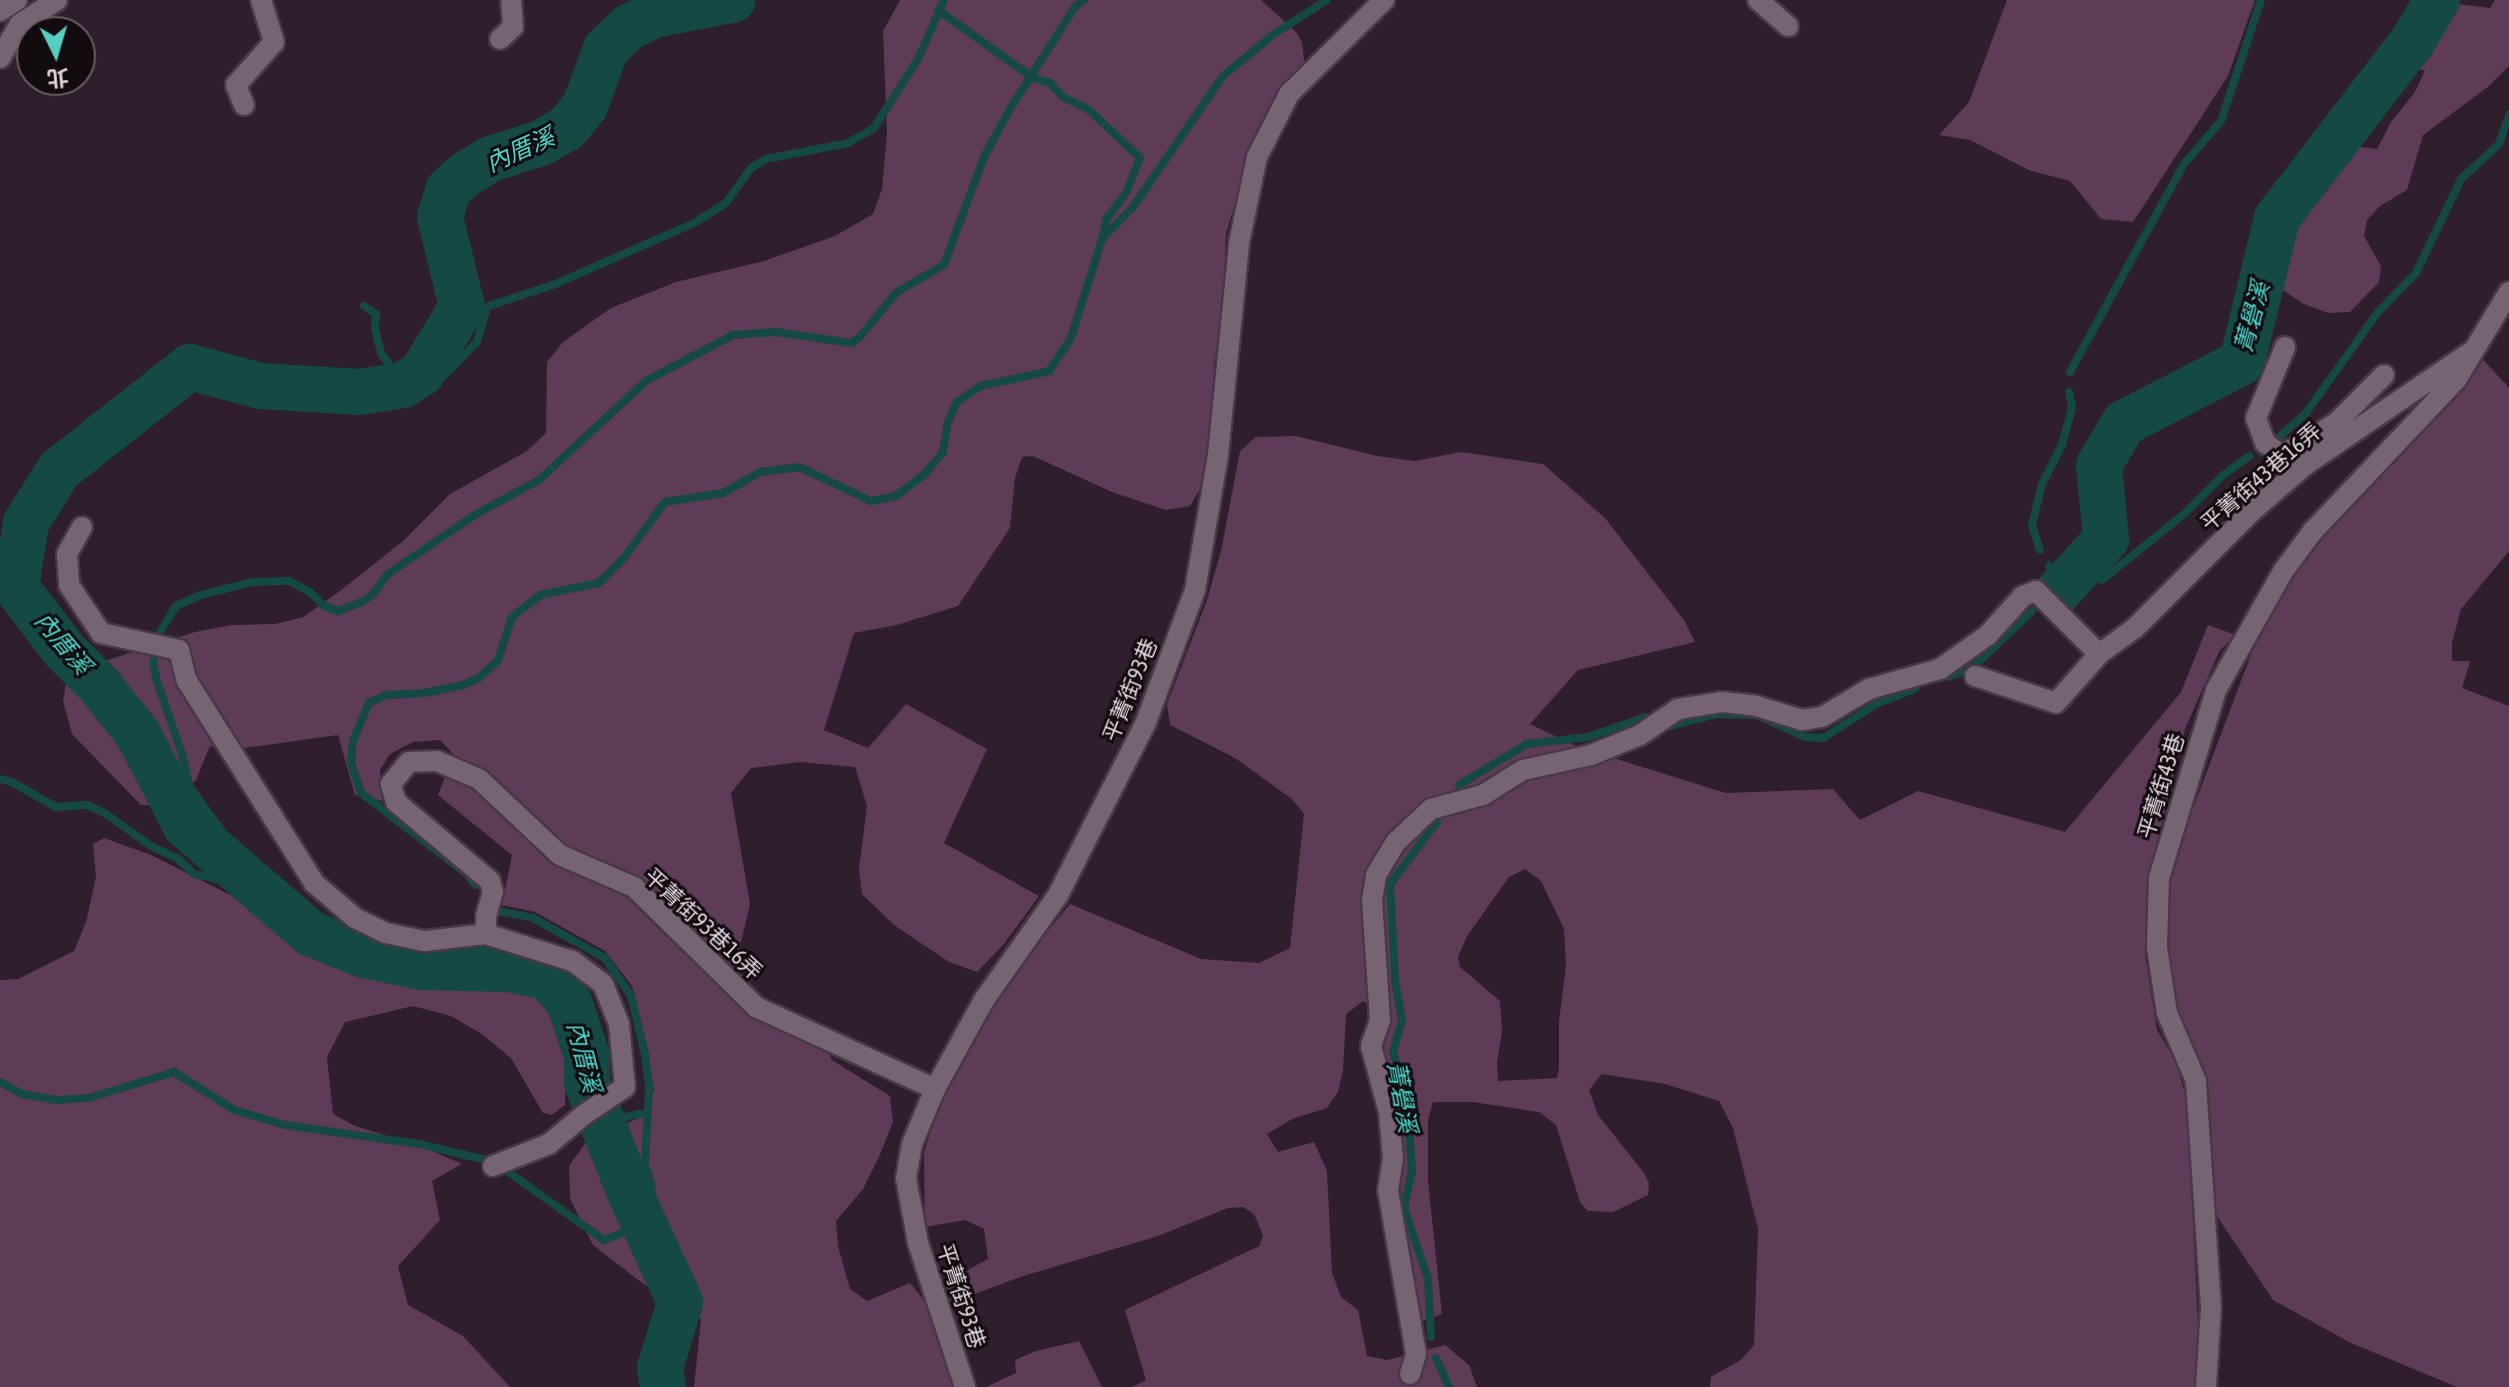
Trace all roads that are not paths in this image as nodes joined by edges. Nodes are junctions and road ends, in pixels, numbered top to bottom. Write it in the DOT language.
graph roads {
  1 [pos="17,0"];
  2 [pos="57,0"];
  3 [pos="261,0"];
  4 [pos="511,0"];
  5 [pos="1758,0"];
  6 [pos="1388,1"];
  7 [pos="0,11"];
  8 [pos="1788,26"];
  9 [pos="500,39"];
  10 [pos="0,58"];
  11 [pos="244,105"];
  12 [pos="2509,292"];
  13 [pos="2285,347"];
  14 [pos="2469,353"];
  15 [pos="2384,375"];
  16 [pos="2344,427"];
  17 [pos="82,527"];
  18 [pos="2099,654"];
  19 [pos="1975,676"];
  20 [pos="486,934"];
  21 [pos="935,1089"];
  22 [pos="493,1166"];
  23 [pos="1410,1374"];
  24 [pos="965,1387"];
  25 [pos="2206,1387"];
  1 -- 7 [label="street"];
  2 -- 10 [label="street"];
  3 -- 11 [label="street"];
  4 -- 9 [label="street"];
  5 -- 8 [label="street"];
  6 -- 21 [label="street, 平菁街93巷"];
  12 -- 14 [label="street, 平菁街43巷"];
  13 -- 16 [label="street"];
  14 -- 16 [label="street, 平菁街43巷16弄"];
  14 -- 25 [label="street, 平菁街43巷"];
  15 -- 16 [label="street"];
  16 -- 18 [label="street, 平菁街43巷16弄"];
  17 -- 20 [label="street"];
  18 -- 19 [label="street, 平菁街43巷16弄"];
  18 -- 23 [label="street"];
  20 -- 21 [label="street, 平菁街93巷16弄"];
  20 -- 22 [label="street"];
  21 -- 24 [label="street, 平菁街93巷"];
}
